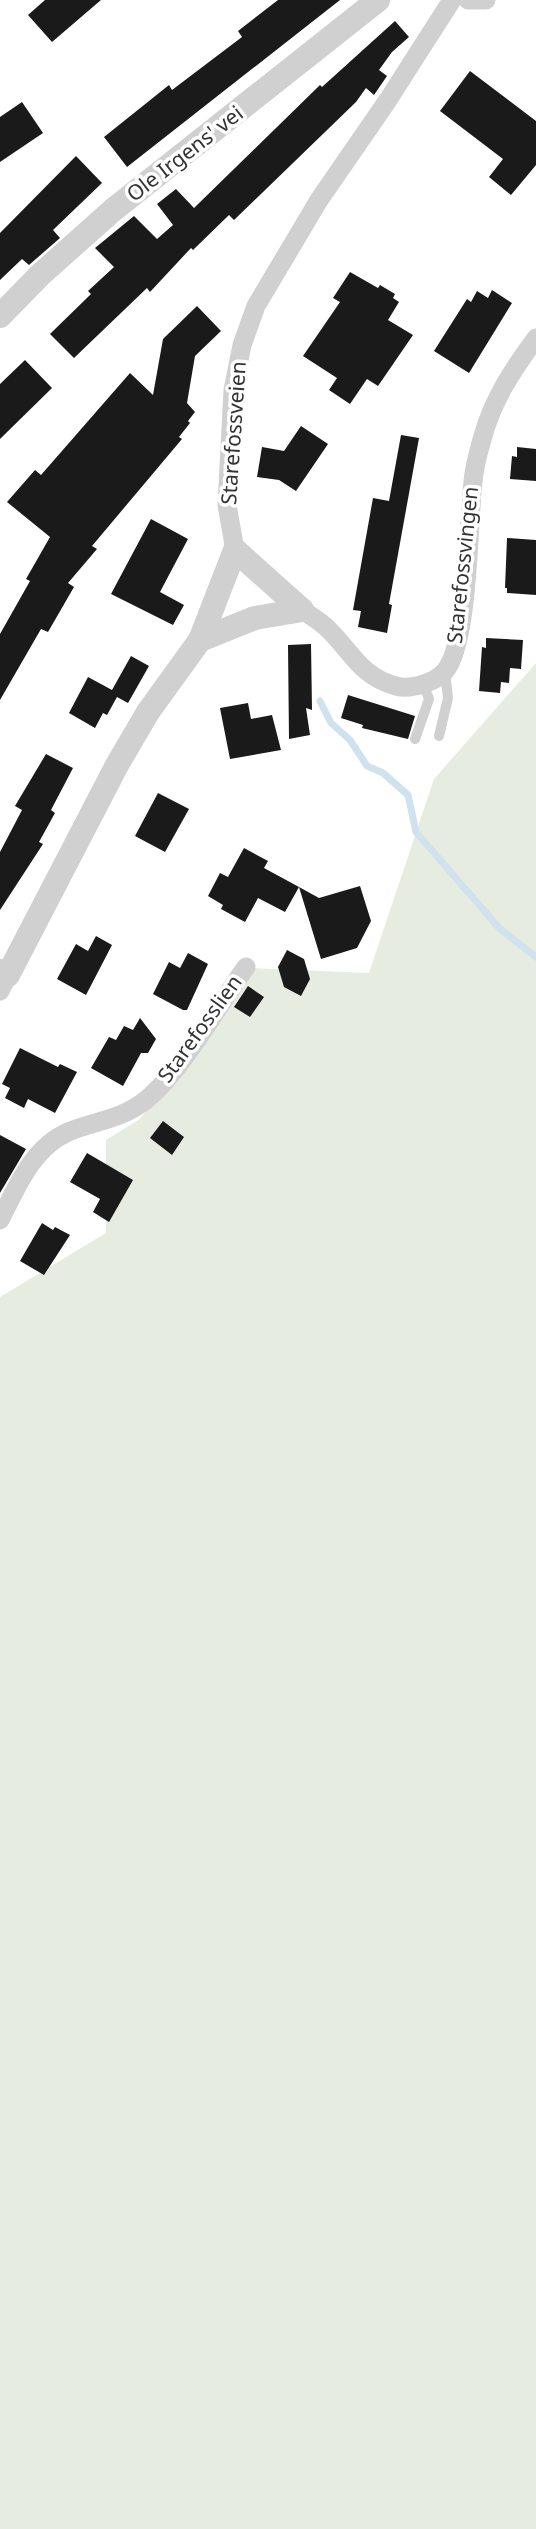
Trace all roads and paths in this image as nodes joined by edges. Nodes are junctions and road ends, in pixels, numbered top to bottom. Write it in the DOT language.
graph roads {
  1 [pos="378,0"];
  2 [pos="452,0"];
  3 [pos="468,0"];
  4 [pos="486,0"];
  5 [pos="0,316"];
  6 [pos="536,338"];
  7 [pos="235,550"];
  8 [pos="302,610"];
  9 [pos="200,640"];
  10 [pos="445,671"];
  11 [pos="423,683"];
  12 [pos="439,736"];
  13 [pos="415,739"];
  14 [pos="246,967"];
  15 [pos="3,979"];
  16 [pos="0,1220"];
  1 -- 5 [label="street, Ole Irgens' vei"];
  2 -- 7 [label="street, Starefossveien"];
  3 -- 4 [label="street"];
  6 -- 10 [label="street, Starefossvingen"];
  7 -- 8 [label="street, Starefossvingen"];
  7 -- 9 [label="street"];
  8 -- 9 [label="street"];
  8 -- 11 [label="street, Starefossvingen"];
  9 -- 15 [label="street"];
  10 -- 11 [label="street, Starefossvingen"];
  10 -- 12 [label="lane"];
  11 -- 13 [label="lane"];
  14 -- 16 [label="street, Starefosslien"];
}
